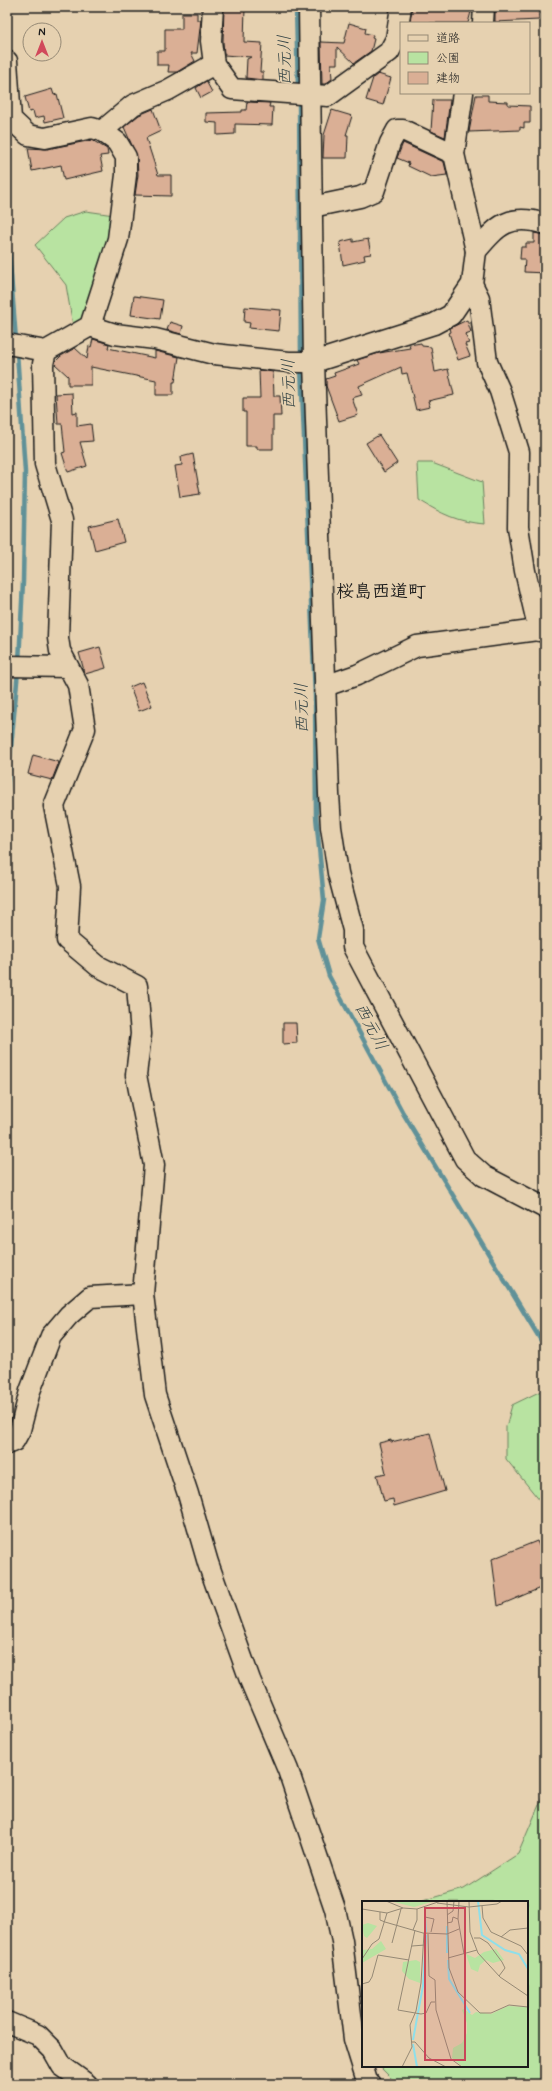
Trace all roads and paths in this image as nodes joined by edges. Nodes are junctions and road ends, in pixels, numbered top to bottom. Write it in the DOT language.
graph roads {
  1 [pos="214,7"];
  2 [pos="309,7"];
  3 [pos="401,7"];
  4 [pos="484,7"];
  5 [pos="483,22"];
  6 [pos="7,61"];
  7 [pos="214,64"];
  8 [pos="463,94"];
  9 [pos="310,95"];
  10 [pos="9,119"];
  11 [pos="102,131"];
  12 [pos="454,154"];
  13 [pos="312,207"];
  14 [pos="545,224"];
  15 [pos="476,251"];
  16 [pos="472,284"];
  17 [pos="90,326"];
  18 [pos="7,344"];
  19 [pos="42,350"];
  20 [pos="314,362"];
  21 [pos="542,630"];
  22 [pos="7,666"];
  23 [pos="68,667"];
  24 [pos="325,686"];
  25 [pos="545,1208"];
  26 [pos="143,1294"];
  27 [pos="7,1444"];
  28 [pos="7,2022"];
  29 [pos="362,2065"];
  30 [pos="363,2067"];
  31 [pos="87,2084"];
  32 [pos="370,2084"];
  1 -- 7 [label="street"];
  2 -- 9 [label="street"];
  3 -- 9 [label="street"];
  4 -- 5 [label="street"];
  6 -- 10 [label="street"];
  7 -- 9 [label="street"];
  7 -- 11 [label="street"];
  8 -- 12 [label="street"];
  9 -- 13 [label="street"];
  10 -- 11 [label="street"];
  11 -- 17 [label="street"];
  12 -- 13 [label="street"];
  12 -- 15 [label="street"];
  13 -- 20 [label="street"];
  14 -- 15 [label="street"];
  15 -- 16 [label="street"];
  16 -- 20 [label="street"];
  16 -- 21 [label="street"];
  17 -- 19 [label="street"];
  17 -- 20 [label="street"];
  18 -- 19 [label="street"];
  19 -- 23 [label="street"];
  20 -- 24 [label="street"];
  21 -- 24 [label="street"];
  22 -- 23 [label="street"];
  23 -- 26 [label="street"];
  24 -- 25 [label="street"];
  26 -- 27 [label="street"];
  26 -- 29 [label="street"];
  28 -- 31 [label="street"];
  30 -- 32 [label="street"];
}
